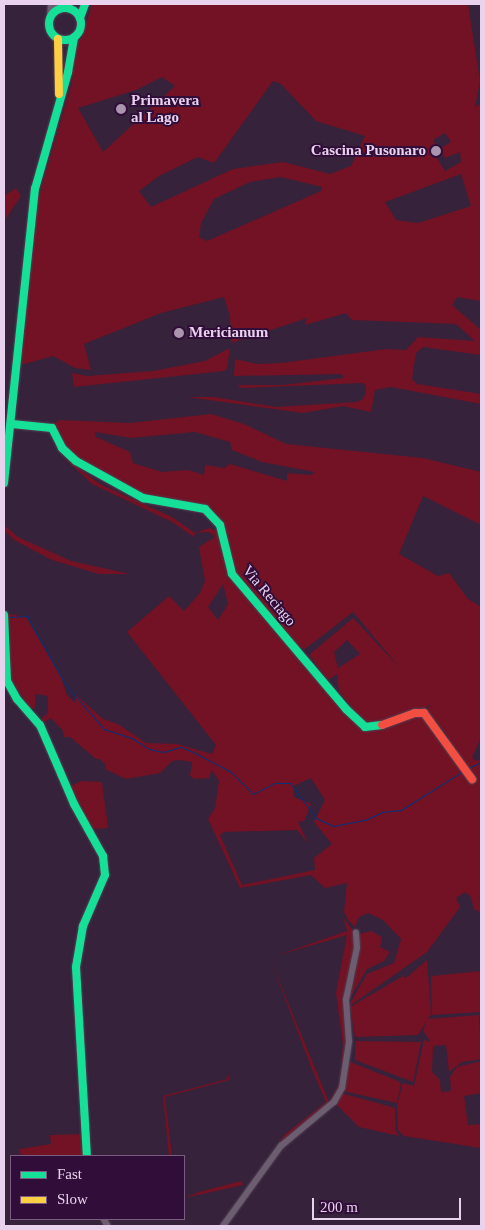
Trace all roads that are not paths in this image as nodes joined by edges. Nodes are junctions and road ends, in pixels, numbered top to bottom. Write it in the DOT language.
graph roads {
  1 [pos="51,4"];
  2 [pos="56,4"];
  3 [pos="79,4"];
  4 [pos="85,4"];
  5 [pos="68,9"];
  6 [pos="50,18"];
  7 [pos="80,18"];
  8 [pos="74,38"];
  9 [pos="58,39"];
  10 [pos="59,104"];
  11 [pos="14,425"];
  12 [pos="4,482"];
  13 [pos="4,615"];
  14 [pos="472,778"];
  15 [pos="356,933"];
  16 [pos="87,1155"];
  17 [pos="223,1226"];
  1 -- 6 [label="street"];
  2 -- 5 [label="street"];
  3 -- 5 [label="street"];
  4 -- 7 [label="street"];
  5 -- 6 [label="street"];
  5 -- 7 [label="street"];
  6 -- 9 [label="street"];
  7 -- 8 [label="street"];
  8 -- 9 [label="street"];
  8 -- 10 [label="street"];
  9 -- 10 [label="street"];
  10 -- 11 [label="street"];
  11 -- 12 [label="street"];
  11 -- 14 [label="street, Via Reciago"];
  13 -- 16 [label="street"];
  15 -- 17 [label="street"];
}
